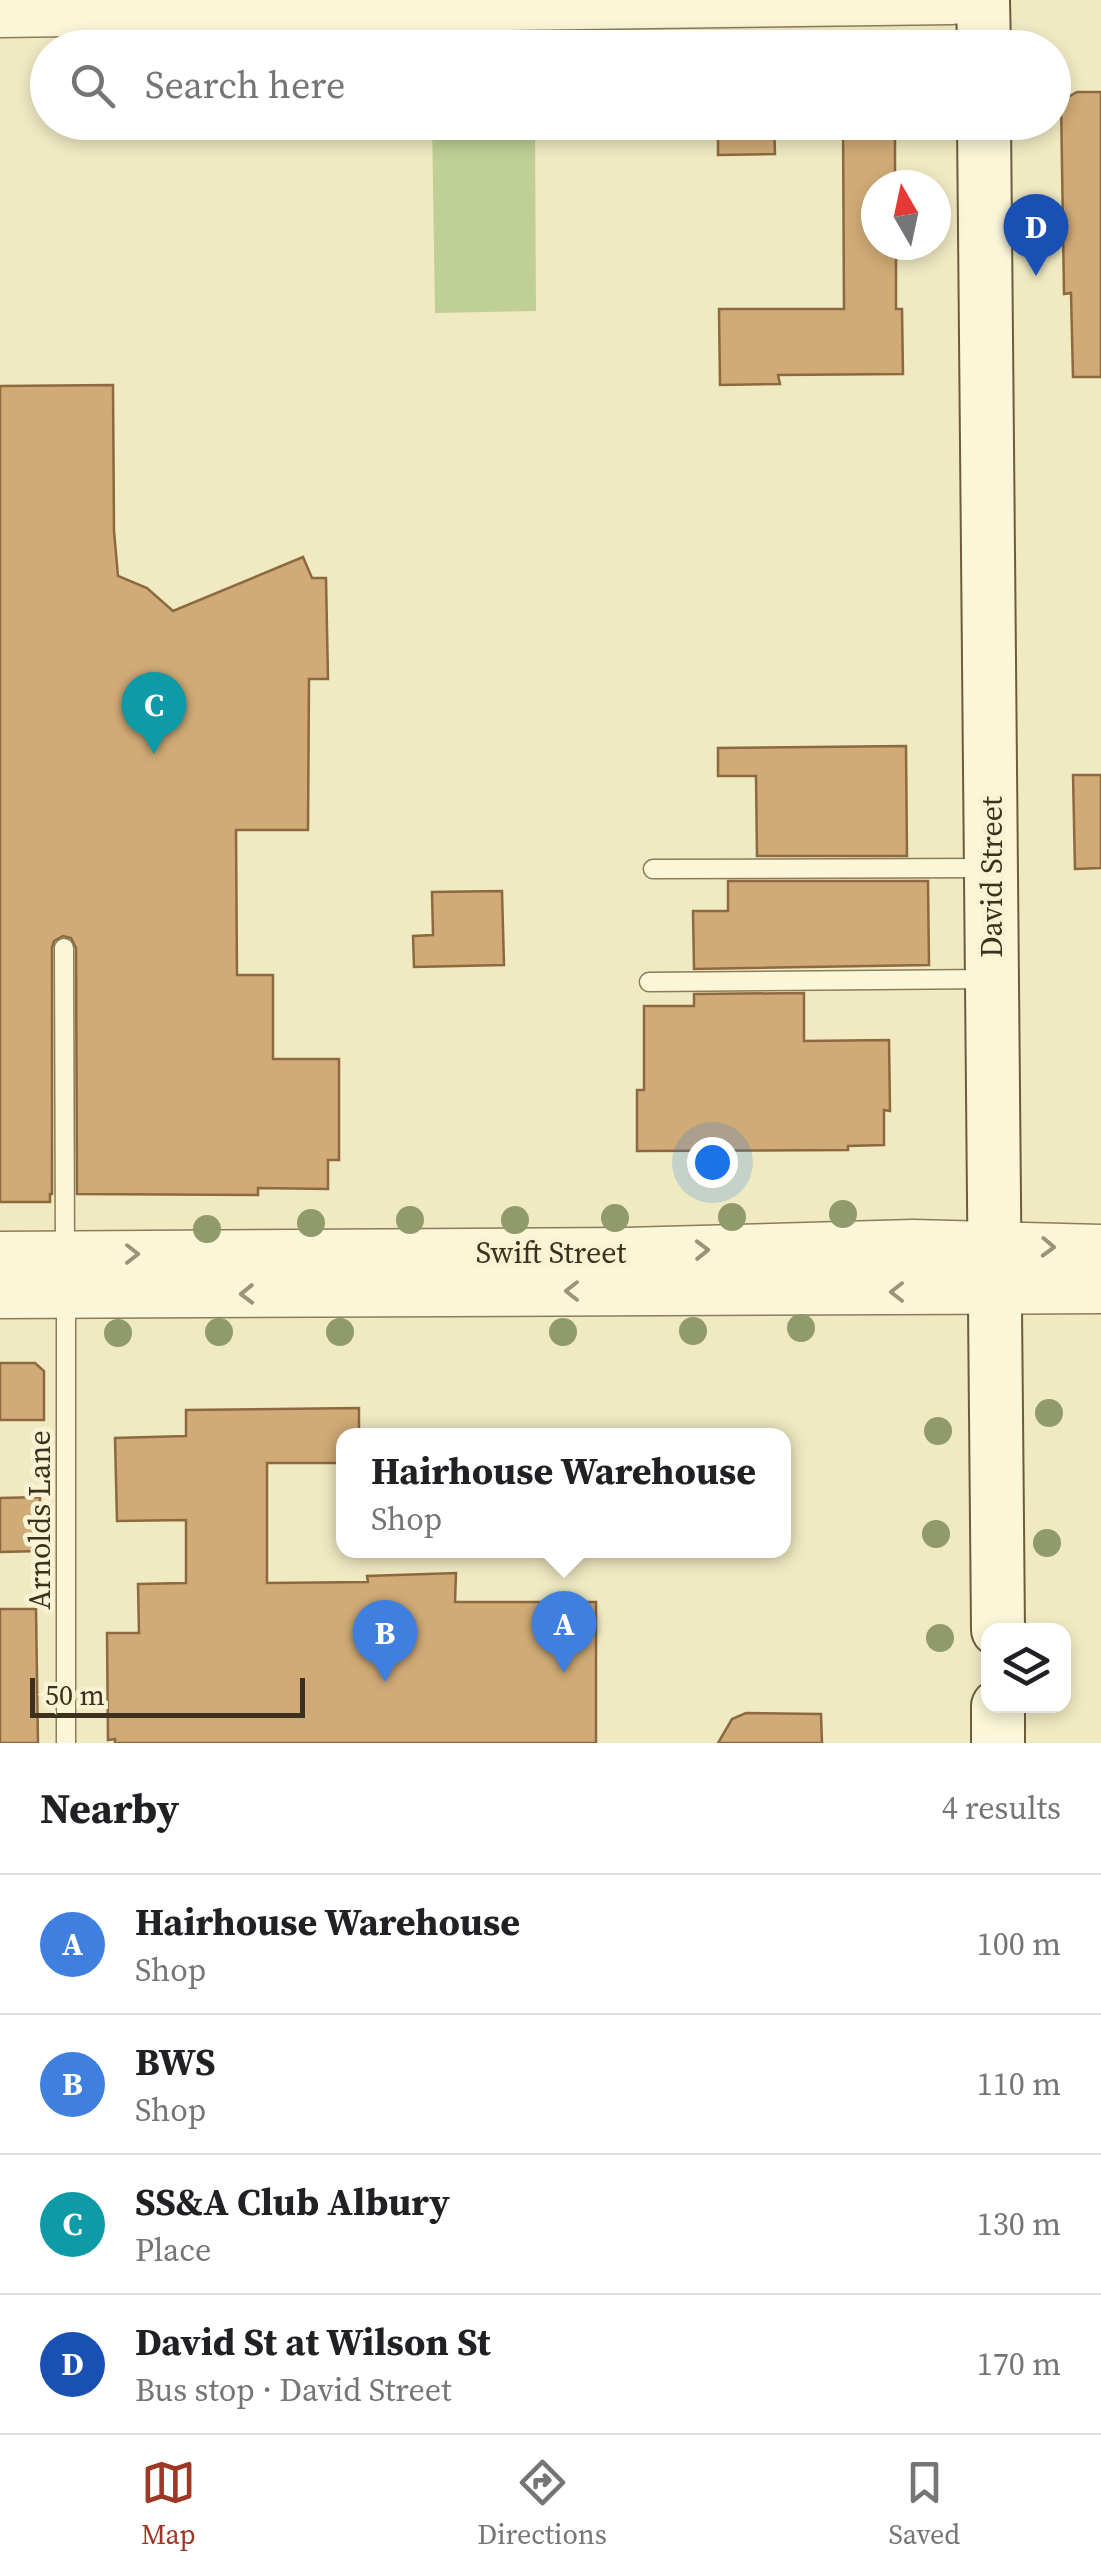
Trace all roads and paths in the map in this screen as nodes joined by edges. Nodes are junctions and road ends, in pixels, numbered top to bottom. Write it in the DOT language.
graph roads {
  1 [pos="952,0"];
  2 [pos="983,0"];
  3 [pos="0,13"];
  4 [pos="984,30"];
  5 [pos="984,140"];
  6 [pos="652,868"];
  7 [pos="991,868"];
  8 [pos="64,948"];
  9 [pos="992,979"];
  10 [pos="649,982"];
  11 [pos="1101,1249"];
  12 [pos="0,1256"];
  13 [pos="994,1268"];
  14 [pos="66,1275"];
  15 [pos="1101,1289"];
  16 [pos="0,1294"];
  17 [pos="998,1623"];
  18 [pos="998,1713"];
  19 [pos="66,1743"];
  20 [pos="998,1743"];
  1 -- 3 [label="street"];
  2 -- 4 [label="main road"];
  5 -- 7 [label="main road, David Street"];
  6 -- 7 [label="lane"];
  7 -- 9 [label="main road, David Street"];
  8 -- 14 [label="lane, Arnolds Lane"];
  9 -- 10 [label="lane"];
  9 -- 13 [label="main road, David Street"];
  13 -- 11 [label="street, Swift Street, one-way"];
  12 -- 14 [label="street, Swift Street"];
  13 -- 14 [label="street, Swift Street"];
  13 -- 15 [label="street, Swift Street"];
  13 -- 17 [label="main road, David Street"];
  14 -- 16 [label="street, Swift Street"];
  14 -- 19 [label="lane, Arnolds Lane"];
  18 -- 20 [label="main road"];
}
